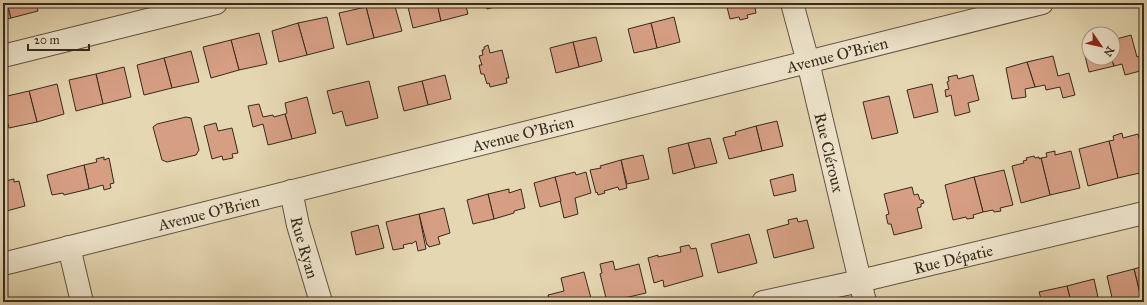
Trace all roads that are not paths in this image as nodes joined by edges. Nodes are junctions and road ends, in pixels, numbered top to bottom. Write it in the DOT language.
graph roads {
  1 [pos="216,3"];
  2 [pos="792,3"];
  3 [pos="1042,3"];
  4 [pos="3,56"];
  5 [pos="808,62"];
  6 [pos="291,191"];
  7 [pos="1144,213"];
  8 [pos="69,247"];
  9 [pos="3,264"];
  10 [pos="862,292"];
  11 [pos="82,302"];
  12 [pos="321,302"];
  13 [pos="763,302"];
  1 -- 4 [label="street"];
  2 -- 5 [label="street, Rue Cléroux"];
  3 -- 5 [label="street, Avenue O'Brien"];
  5 -- 6 [label="street, Avenue O'Brien"];
  5 -- 10 [label="street, Rue Cléroux"];
  6 -- 8 [label="street, Avenue O'Brien"];
  6 -- 12 [label="street, Rue Ryan"];
  7 -- 10 [label="street, Rue Dépatie"];
  8 -- 9 [label="street, Avenue O'Brien"];
  8 -- 11 [label="street"];
  10 -- 13 [label="street, Rue Dépatie"];
}
